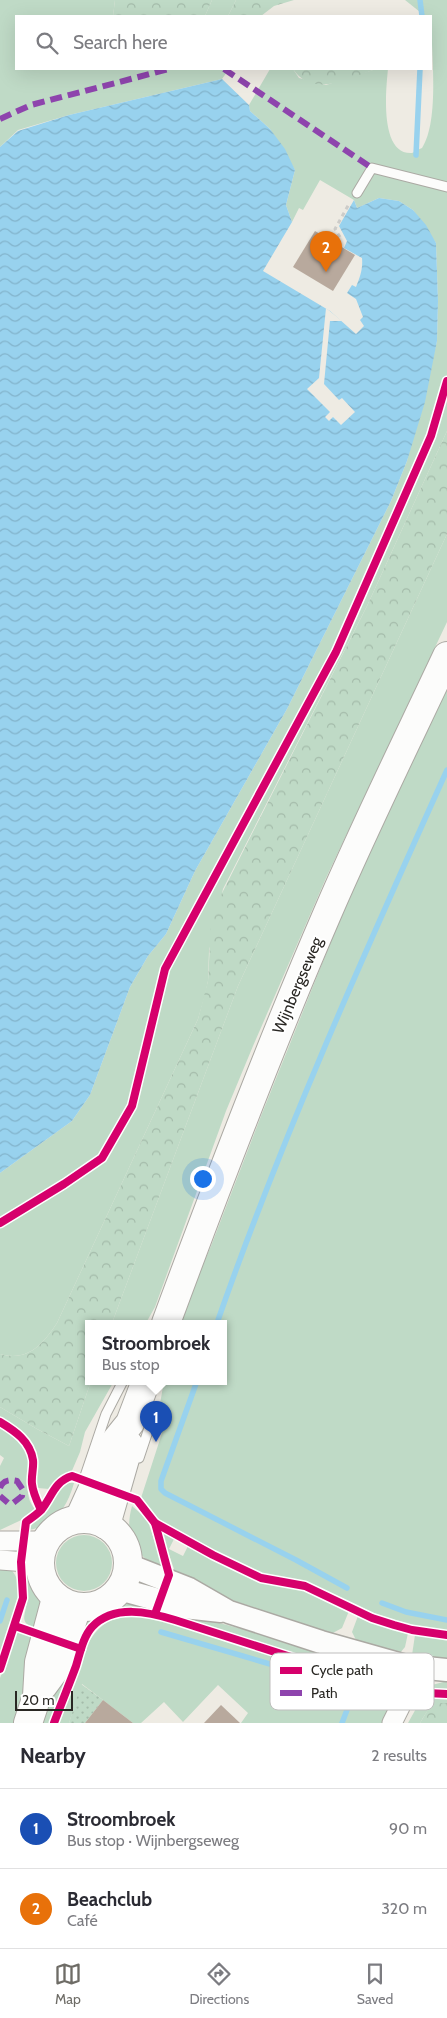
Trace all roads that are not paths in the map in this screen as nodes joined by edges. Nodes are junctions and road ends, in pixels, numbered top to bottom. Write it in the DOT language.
graph roads {
  1 [pos="447,187"];
  2 [pos="354,196"];
  3 [pos="447,656"];
  4 [pos="167,1320"];
  5 [pos="120,1385"];
  6 [pos="144,1385"];
  7 [pos="146,1385"];
  8 [pos="130,1423"];
  9 [pos="136,1465"];
  10 [pos="129,1488"];
  11 [pos="79,1519"];
  12 [pos="106,1525"];
  13 [pos="0,1541"];
  14 [pos="42,1552"];
  15 [pos="0,1560"];
  16 [pos="124,1577"];
  17 [pos="67,1602"];
  18 [pos="356,1653"];
  19 [pos="434,1669"];
  20 [pos="447,1670"];
  21 [pos="398,1710"];
  22 [pos="28,1723"];
  23 [pos="392,1723"];
  1 -- 2 [label="lane"];
  3 -- 4 [label="main road, Wijnbergseweg"];
  5 -- 11 [label="lane"];
  6 -- 8 [label="main road"];
  7 -- 9 [label="lane"];
  8 -- 11 [label="main road"];
  8 -- 12 [label="main road"];
  10 -- 12 [label="lane"];
  11 -- 12 [label="main road"];
  11 -- 14 [label="main road"];
  12 -- 16 [label="main road"];
  13 -- 14 [label="street"];
  14 -- 15 [label="street"];
  14 -- 17 [label="main road"];
  16 -- 17 [label="main road"];
  16 -- 18 [label="street"];
  17 -- 22 [label="main road"];
  19 -- 20 [label="street"];
  21 -- 23 [label="street"];
}
